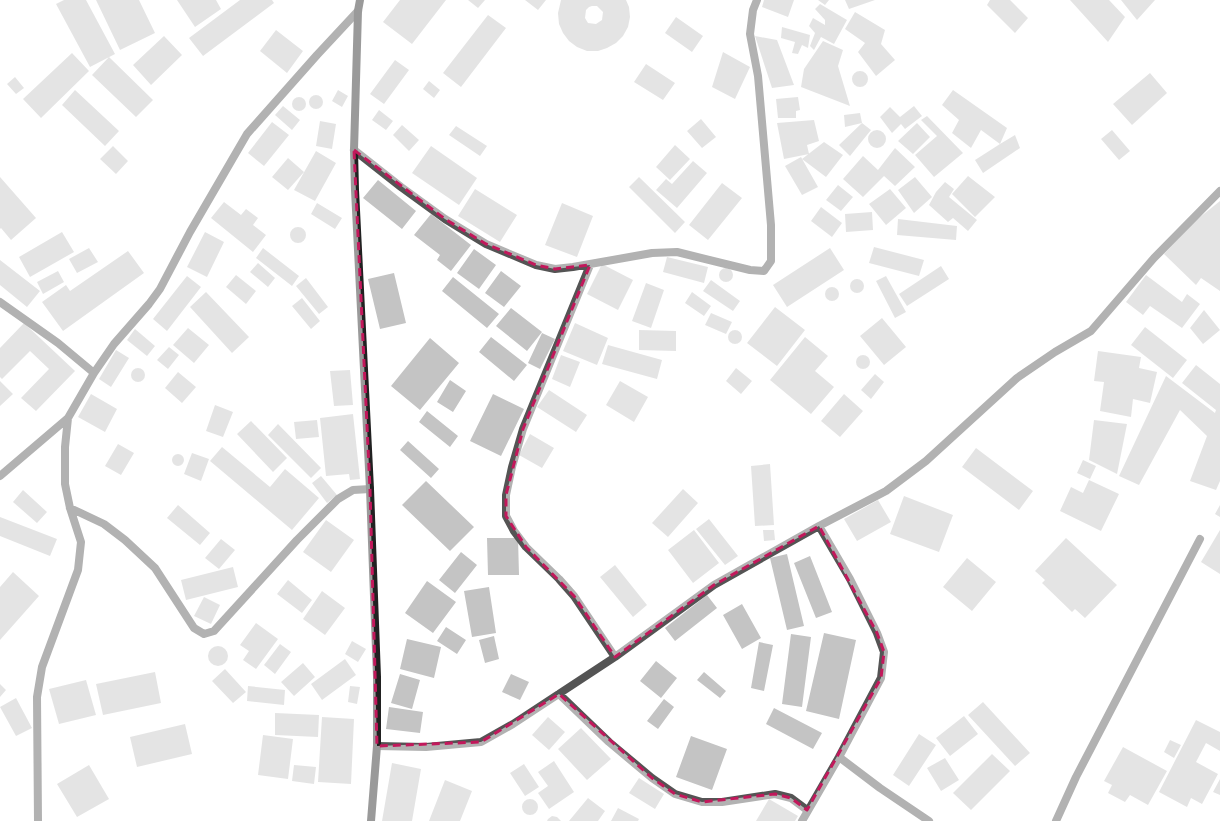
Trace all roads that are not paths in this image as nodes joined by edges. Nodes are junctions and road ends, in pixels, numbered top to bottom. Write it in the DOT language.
graph roads {
  1 [pos="360,0"];
  2 [pos="757,0"];
  3 [pos="358,12"];
  4 [pos="354,150"];
  5 [pos="1220,191"];
  6 [pos="590,265"];
  7 [pos="0,302"];
  8 [pos="94,374"];
  9 [pos="68,418"];
  10 [pos="0,476"];
  11 [pos="370,489"];
  12 [pos="70,508"];
  13 [pos="819,526"];
  14 [pos="1200,539"];
  15 [pos="615,657"];
  16 [pos="559,694"];
  17 [pos="377,746"];
  18 [pos="839,757"];
  19 [pos="807,810"];
  20 [pos="38,821"];
  21 [pos="370,821"];
  22 [pos="802,821"];
  23 [pos="929,821"];
  24 [pos="1056,821"];
  1 -- 3 [label="street"];
  2 -- 6 [label="street"];
  3 -- 4 [label="street"];
  3 -- 8 [label="street"];
  4 -- 6 [label="street"];
  4 -- 11 [label="street"];
  5 -- 13 [label="street"];
  6 -- 15 [label="street"];
  7 -- 8 [label="street"];
  8 -- 9 [label="street"];
  9 -- 10 [label="street"];
  9 -- 12 [label="street"];
  11 -- 12 [label="street"];
  11 -- 17 [label="street"];
  12 -- 20 [label="street"];
  13 -- 15 [label="street"];
  13 -- 18 [label="street"];
  14 -- 24 [label="street"];
  15 -- 16 [label="street"];
  16 -- 17 [label="street"];
  16 -- 19 [label="street"];
  17 -- 21 [label="street"];
  18 -- 19 [label="street"];
  18 -- 23 [label="street"];
  19 -- 22 [label="street"];
}
